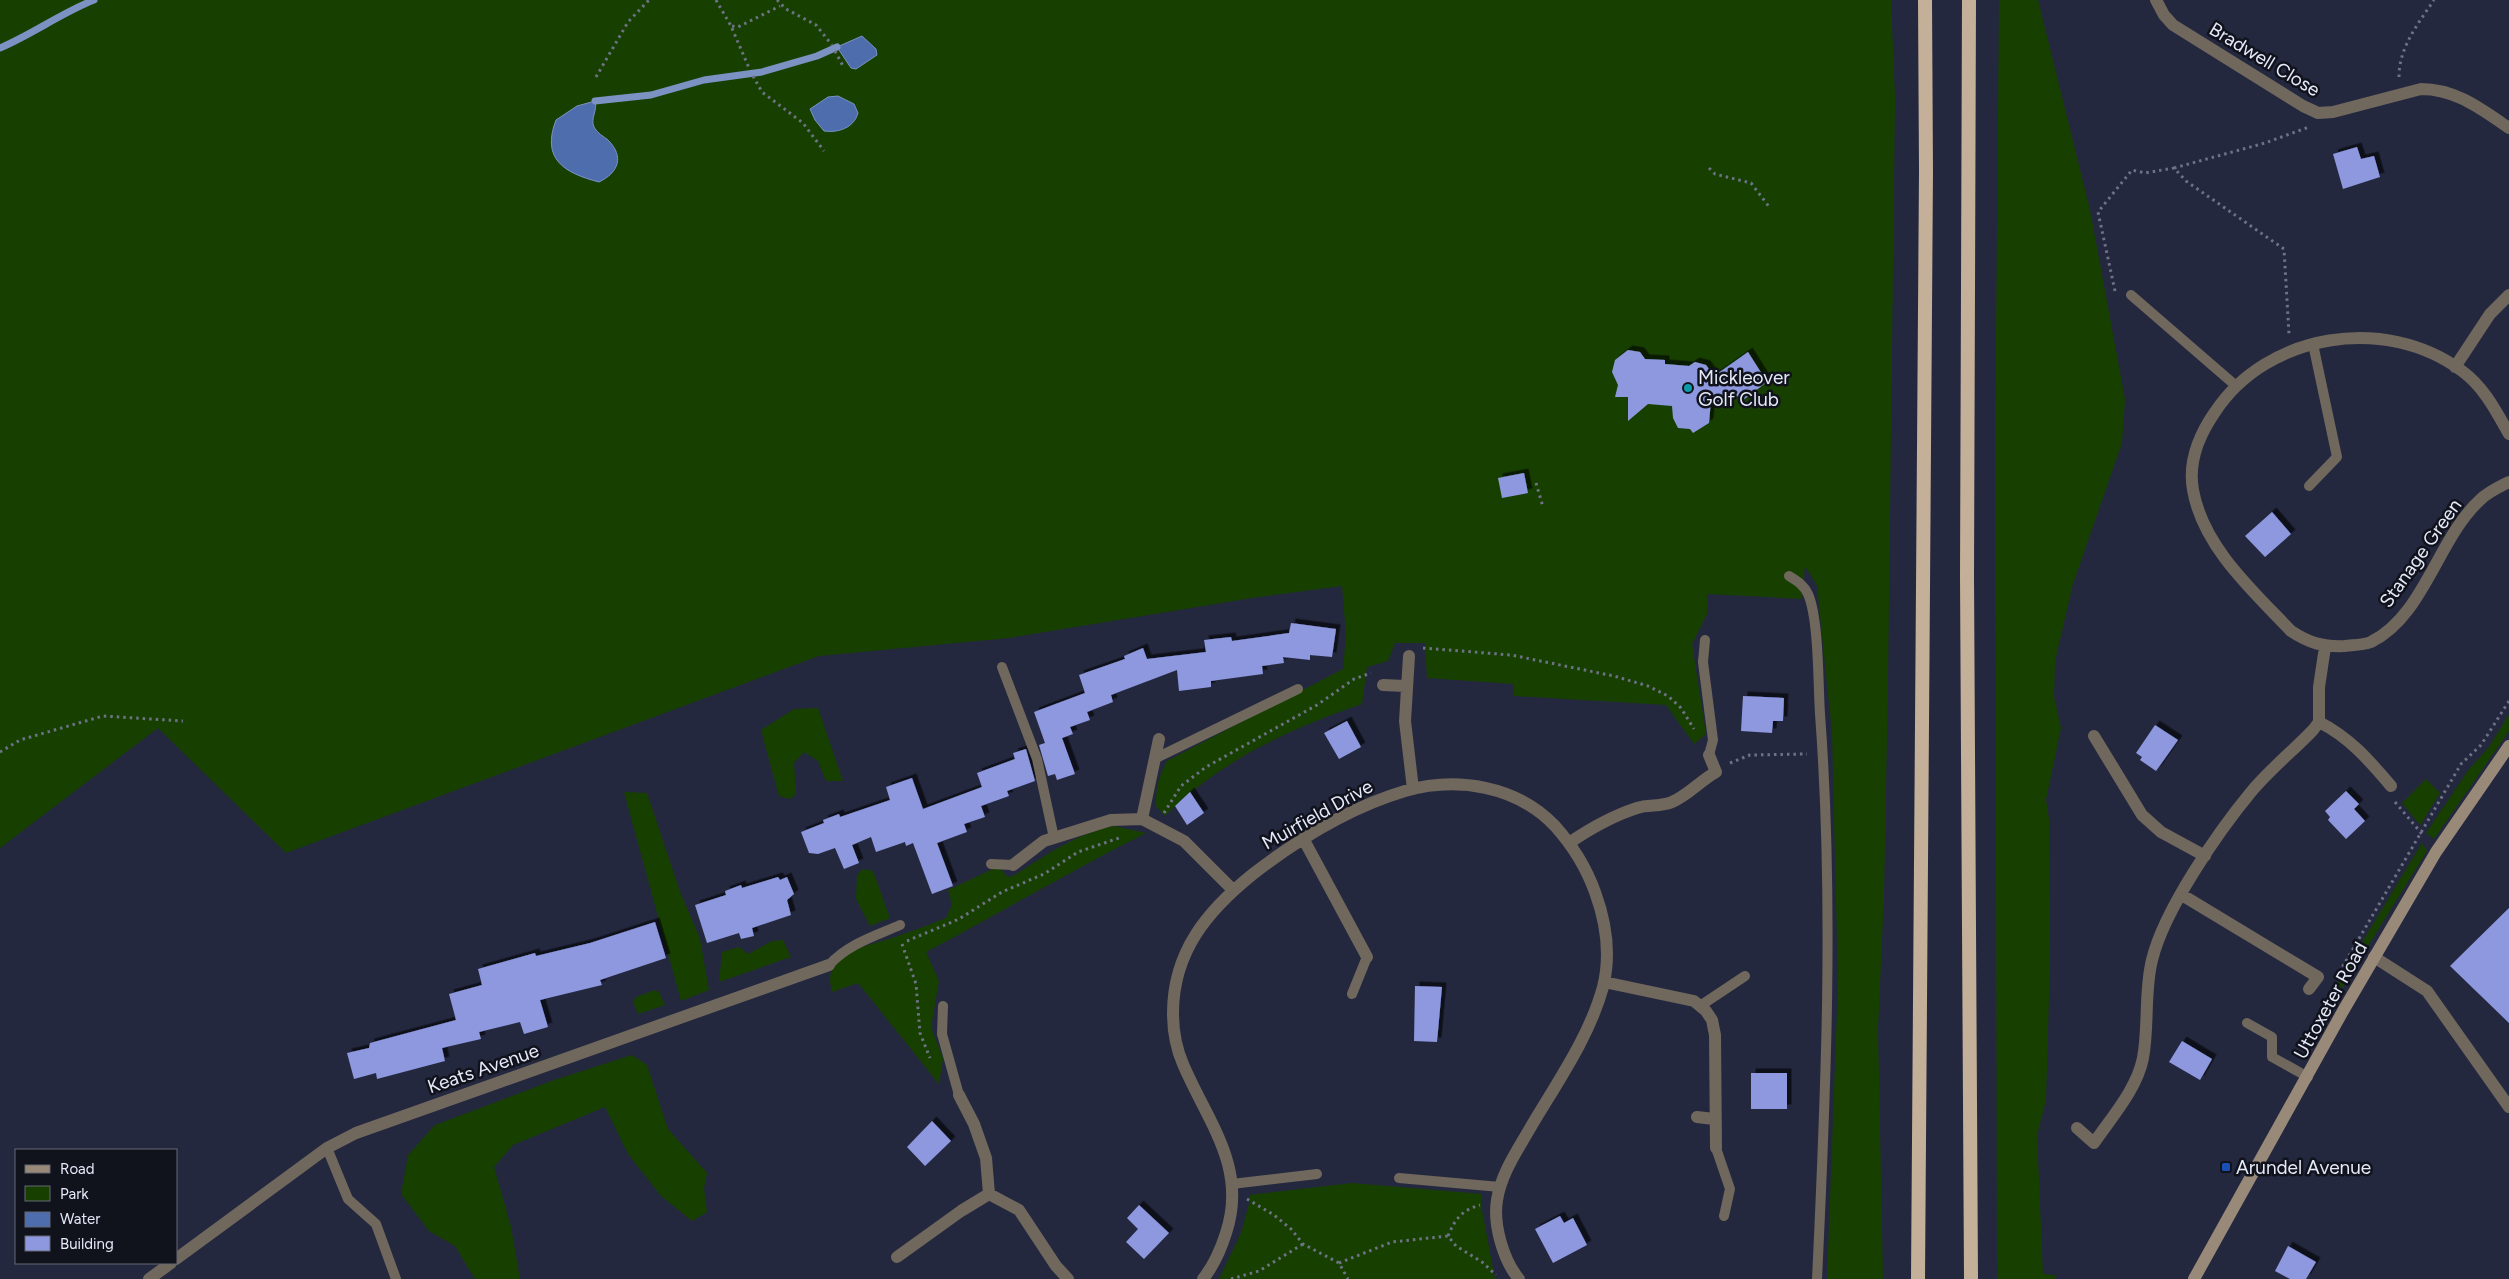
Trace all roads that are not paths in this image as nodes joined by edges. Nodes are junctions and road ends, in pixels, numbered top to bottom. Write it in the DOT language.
graph roads {
  1 [pos="1925,0"];
  2 [pos="1969,0"];
  3 [pos="2156,0"];
  4 [pos="2509,128"];
  5 [pos="2131,295"];
  6 [pos="2509,295"];
  7 [pos="2313,344"];
  8 [pos="2455,366"];
  9 [pos="2235,385"];
  10 [pos="2509,434"];
  11 [pos="2509,482"];
  12 [pos="2309,486"];
  13 [pos="1789,576"];
  14 [pos="1705,640"];
  15 [pos="2325,647"];
  16 [pos="1408,656"];
  17 [pos="1002,668"];
  18 [pos="1383,685"];
  19 [pos="1405,686"];
  20 [pos="1298,689"];
  21 [pos="2319,722"];
  22 [pos="2094,736"];
  23 [pos="1159,739"];
  24 [pos="2509,746"];
  25 [pos="1154,759"];
  26 [pos="1712,761"];
  27 [pos="2391,786"];
  28 [pos="1413,789"];
  29 [pos="1142,819"];
  30 [pos="1054,838"];
  31 [pos="1304,840"];
  32 [pos="1569,843"];
  33 [pos="2205,856"];
  34 [pos="991,864"];
  35 [pos="1014,865"];
  36 [pos="1233,890"];
  37 [pos="2182,895"];
  38 [pos="900,925"];
  39 [pos="1367,957"];
  40 [pos="2374,958"];
  41 [pos="830,965"];
  42 [pos="1745,976"];
  43 [pos="1604,982"];
  44 [pos="2309,989"];
  45 [pos="1352,994"];
  46 [pos="943,1006"];
  47 [pos="1700,1006"];
  48 [pos="2247,1023"];
  49 [pos="2308,1077"];
  50 [pos="959,1096"];
  51 [pos="2509,1107"];
  52 [pos="1696,1117"];
  53 [pos="1714,1119"];
  54 [pos="2077,1128"];
  55 [pos="327,1148"];
  56 [pos="1716,1148"];
  57 [pos="1317,1174"];
  58 [pos="1399,1178"];
  59 [pos="1233,1190"];
  60 [pos="1499,1193"];
  61 [pos="989,1194"];
  62 [pos="1724,1216"];
  63 [pos="178,1258"];
  64 [pos="897,1258"];
  65 [pos="170,1264"];
  66 [pos="1516,1276"];
  67 [pos="148,1279"];
  68 [pos="396,1279"];
  69 [pos="1068,1279"];
  70 [pos="1203,1279"];
  71 [pos="1817,1279"];
  72 [pos="1918,1279"];
  73 [pos="1971,1279"];
  74 [pos="2194,1279"];
  1 -- 72 [label="highway"];
  2 -- 73 [label="highway"];
  3 -- 4 [label="street, Bradwell Close"];
  5 -- 9 [label="lane"];
  6 -- 8 [label="street"];
  7 -- 8 [label="street, Stanage Green"];
  7 -- 9 [label="street, Stanage Green"];
  7 -- 12 [label="lane"];
  8 -- 10 [label="street, Stanage Green"];
  9 -- 15 [label="street, Stanage Green"];
  11 -- 15 [label="street, Stanage Green"];
  13 -- 71 [label="lane"];
  14 -- 26 [label="lane"];
  15 -- 21 [label="street"];
  16 -- 19 [label="street"];
  17 -- 30 [label="lane"];
  18 -- 19 [label="street"];
  19 -- 28 [label="street"];
  20 -- 25 [label="lane"];
  21 -- 27 [label="street"];
  21 -- 33 [label="street"];
  22 -- 33 [label="street"];
  23 -- 25 [label="street"];
  24 -- 40 [label="main road, Uttoxeter Road"];
  25 -- 29 [label="street"];
  26 -- 32 [label="street"];
  28 -- 31 [label="street, Muirfield Drive"];
  28 -- 32 [label="street, Muirfield Drive"];
  29 -- 30 [label="street"];
  29 -- 36 [label="street"];
  30 -- 35 [label="street"];
  31 -- 36 [label="street, Muirfield Drive"];
  31 -- 39 [label="street"];
  32 -- 43 [label="street, Muirfield Drive"];
  33 -- 37 [label="street"];
  34 -- 35 [label="lane"];
  36 -- 59 [label="street, Muirfield Drive"];
  37 -- 44 [label="street"];
  37 -- 54 [label="street"];
  38 -- 41 [label="lane"];
  39 -- 45 [label="lane"];
  40 -- 49 [label="main road, Uttoxeter Road"];
  40 -- 51 [label="street"];
  41 -- 55 [label="street, Keats Avenue"];
  42 -- 47 [label="lane"];
  43 -- 47 [label="street"];
  43 -- 60 [label="street, Muirfield Drive"];
  46 -- 50 [label="lane"];
  47 -- 53 [label="street"];
  48 -- 49 [label="lane"];
  49 -- 74 [label="main road, Uttoxeter Road"];
  50 -- 61 [label="street"];
  52 -- 53 [label="street"];
  53 -- 56 [label="street"];
  55 -- 63 [label="street, Keats Avenue"];
  55 -- 68 [label="lane"];
  56 -- 62 [label="lane"];
  57 -- 59 [label="lane"];
  58 -- 60 [label="lane"];
  59 -- 70 [label="street, Muirfield Drive"];
  60 -- 66 [label="street, Muirfield Drive"];
  61 -- 64 [label="street"];
  61 -- 69 [label="street"];
  65 -- 67 [label="street"];
}
